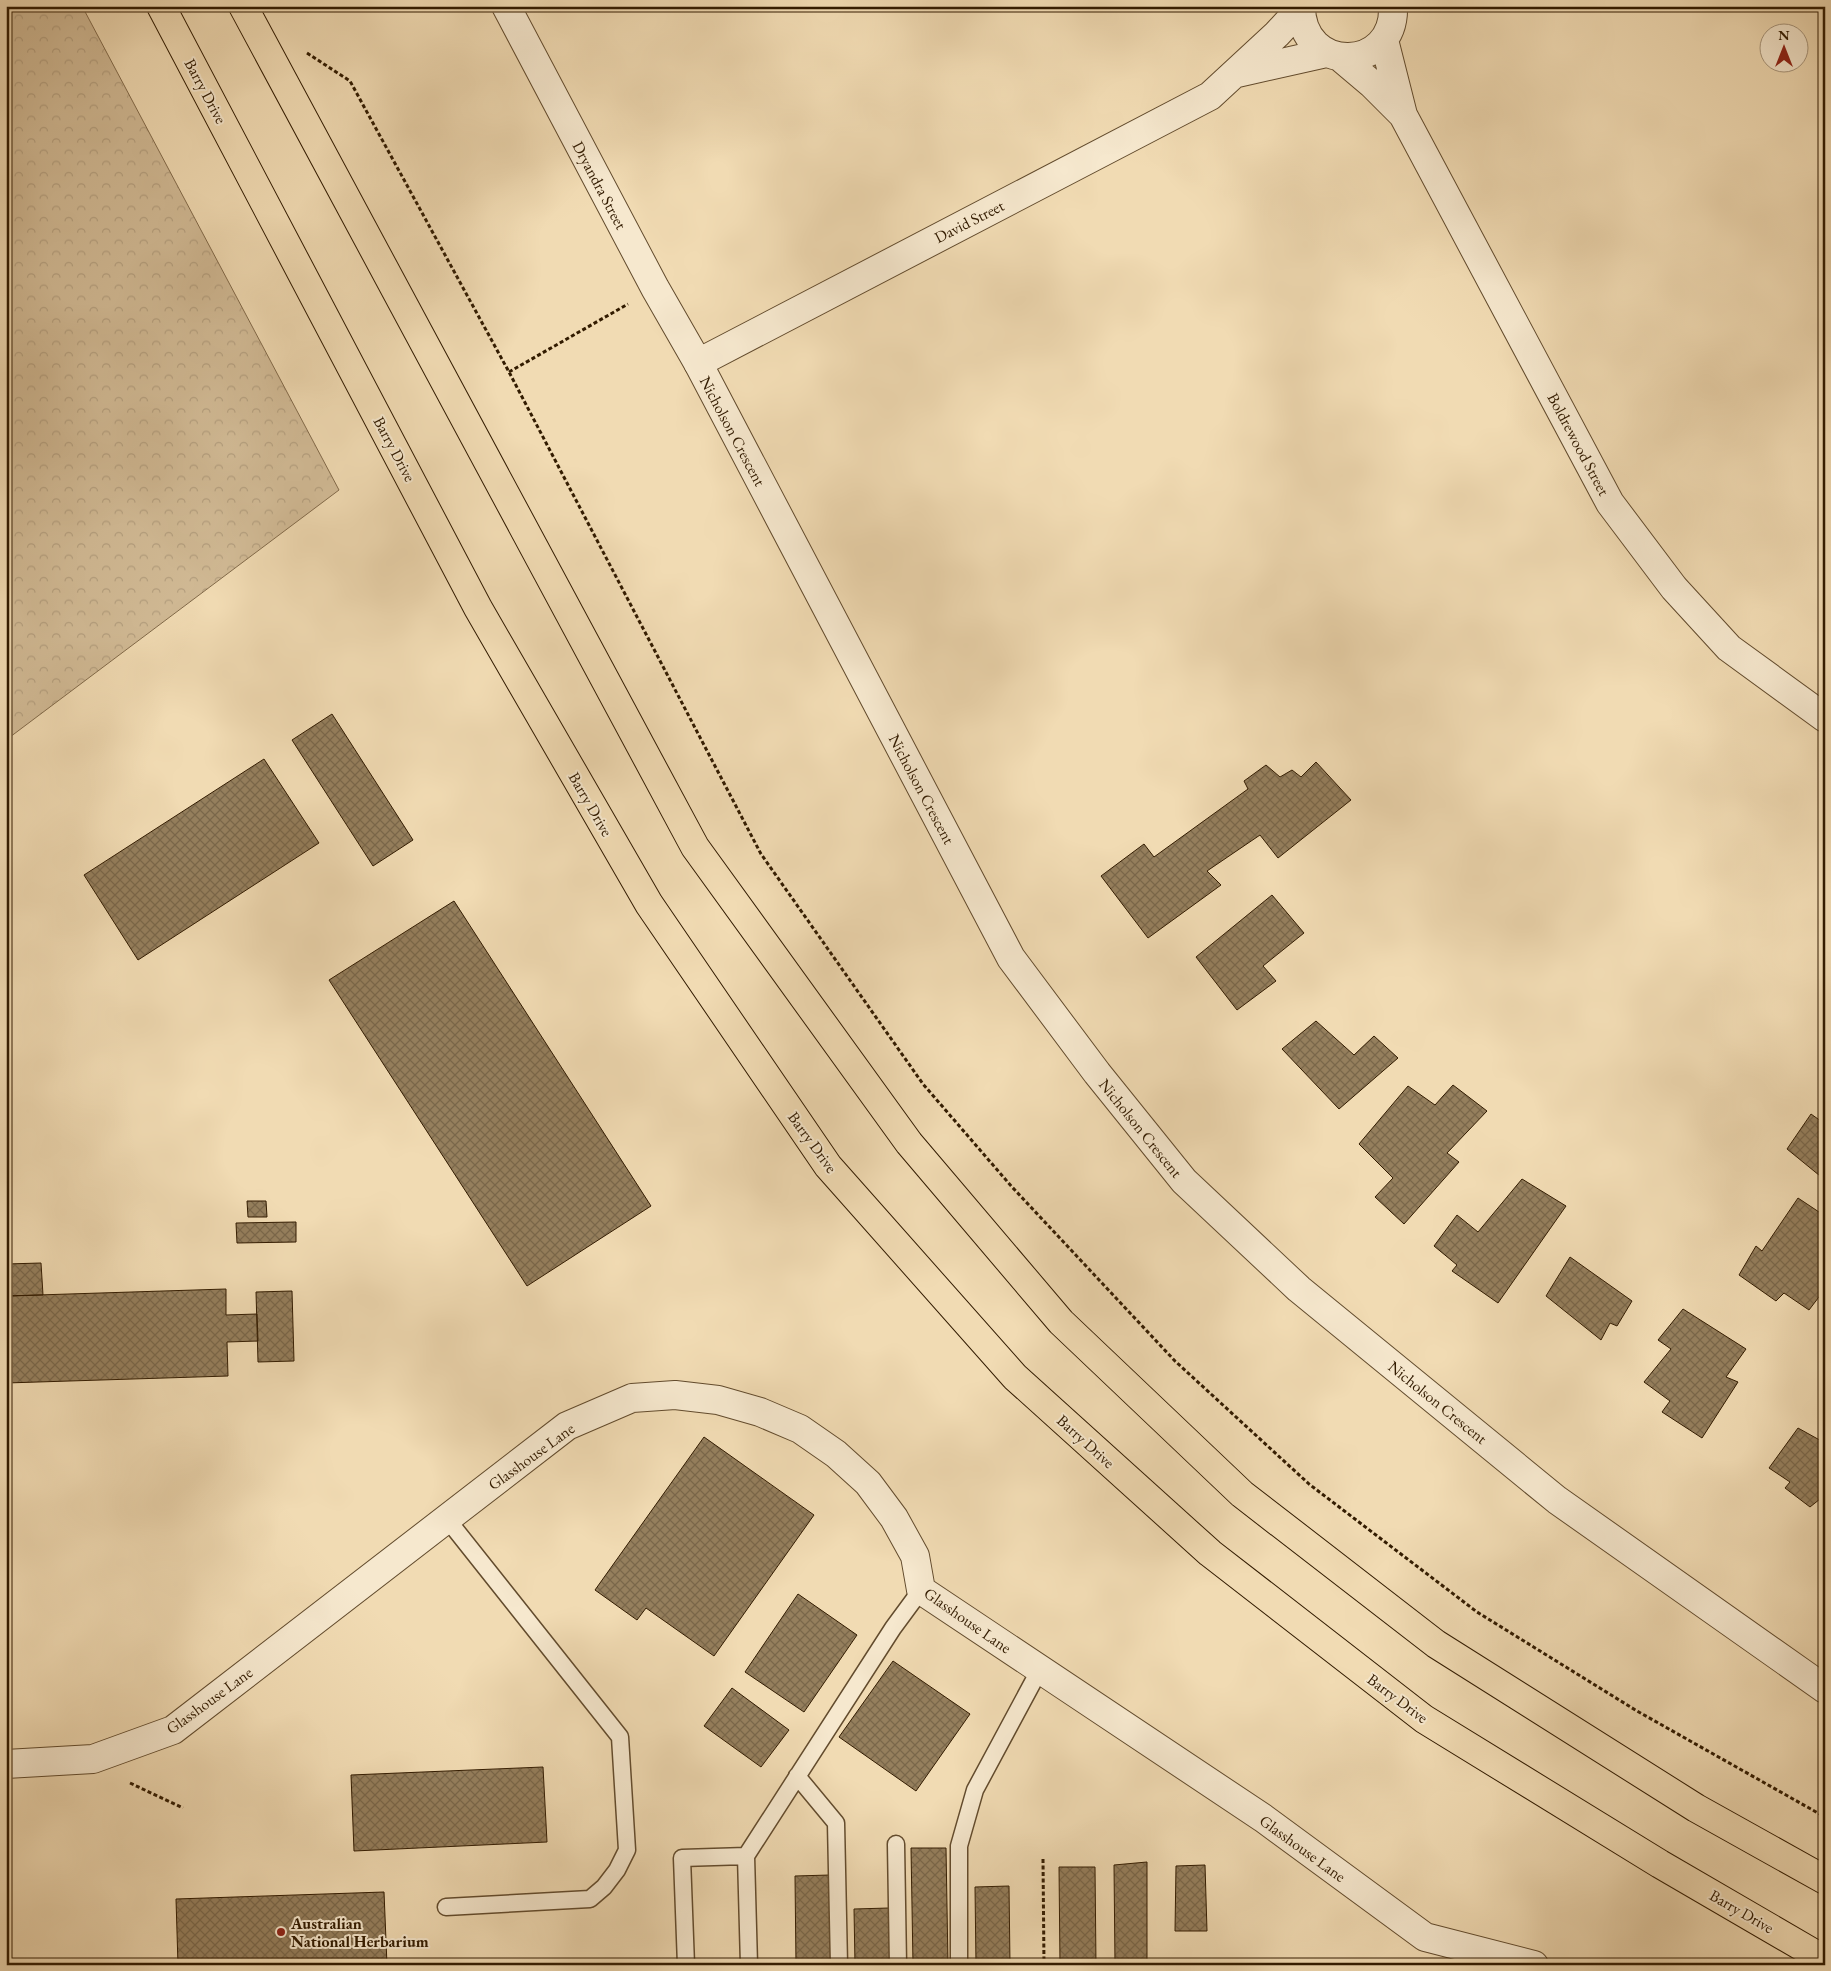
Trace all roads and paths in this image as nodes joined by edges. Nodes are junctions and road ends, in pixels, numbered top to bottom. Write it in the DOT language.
graph roads {
  1 [pos="161,6"];
  2 [pos="506,6"];
  3 [pos="1411,6"];
  4 [pos="1301,7"];
  5 [pos="246,8"];
  6 [pos="1389,25"];
  7 [pos="1333,55"];
  8 [pos="1236,73"];
  9 [pos="350,81"];
  10 [pos="1403,115"];
  11 [pos="654,288"];
  12 [pos="698,363"];
  13 [pos="509,372"];
  14 [pos="1825,718"];
  15 [pos="447,1519"];
  16 [pos="921,1590"];
  17 [pos="1040,1669"];
  18 [pos="1825,1688"];
  19 [pos="6,1764"];
  20 [pos="797,1776"];
  21 [pos="1825,1817"];
  22 [pos="896,1844"];
  23 [pos="746,1856"];
  24 [pos="1043,1859"];
  25 [pos="1825,1880"];
  26 [pos="446,1907"];
  27 [pos="1825,1960"];
  28 [pos="686,1965"];
  29 [pos="749,1965"];
  30 [pos="839,1965"];
  31 [pos="898,1965"];
  32 [pos="959,1965"];
  33 [pos="1044,1965"];
  34 [pos="1534,1965"];
  1 -- 27 [label="main road, Barry Drive"];
  2 -- 11 [label="street, Dryandra Street"];
  3 -- 6 [label="street"];
  4 -- 7 [label="street, Boldrewood Street"];
  4 -- 8 [label="street, David Street"];
  5 -- 25 [label="main road"];
  6 -- 7 [label="street, David Street"];
  6 -- 10 [label="street, Boldrewood Street"];
  7 -- 8 [label="street, David Street"];
  7 -- 10 [label="street, Boldrewood Street"];
  8 -- 12 [label="street, David Street"];
  9 -- 13 [label="path"];
  10 -- 14 [label="street, Boldrewood Street"];
  11 -- 12 [label="street, Dryandra Street"];
  11 -- 13 [label="path"];
  12 -- 18 [label="street, Nicholson Crescent"];
  13 -- 21 [label="path"];
  15 -- 16 [label="street, Glasshouse Lane"];
  15 -- 19 [label="street, Glasshouse Lane"];
  15 -- 26 [label="lane"];
  16 -- 17 [label="street, Glasshouse Lane"];
  16 -- 20 [label="lane"];
  17 -- 32 [label="lane"];
  17 -- 34 [label="street, Glasshouse Lane"];
  20 -- 23 [label="lane"];
  20 -- 30 [label="lane"];
  22 -- 31 [label="lane"];
  23 -- 28 [label="lane"];
  23 -- 29 [label="lane"];
  24 -- 33 [label="path"];
}
